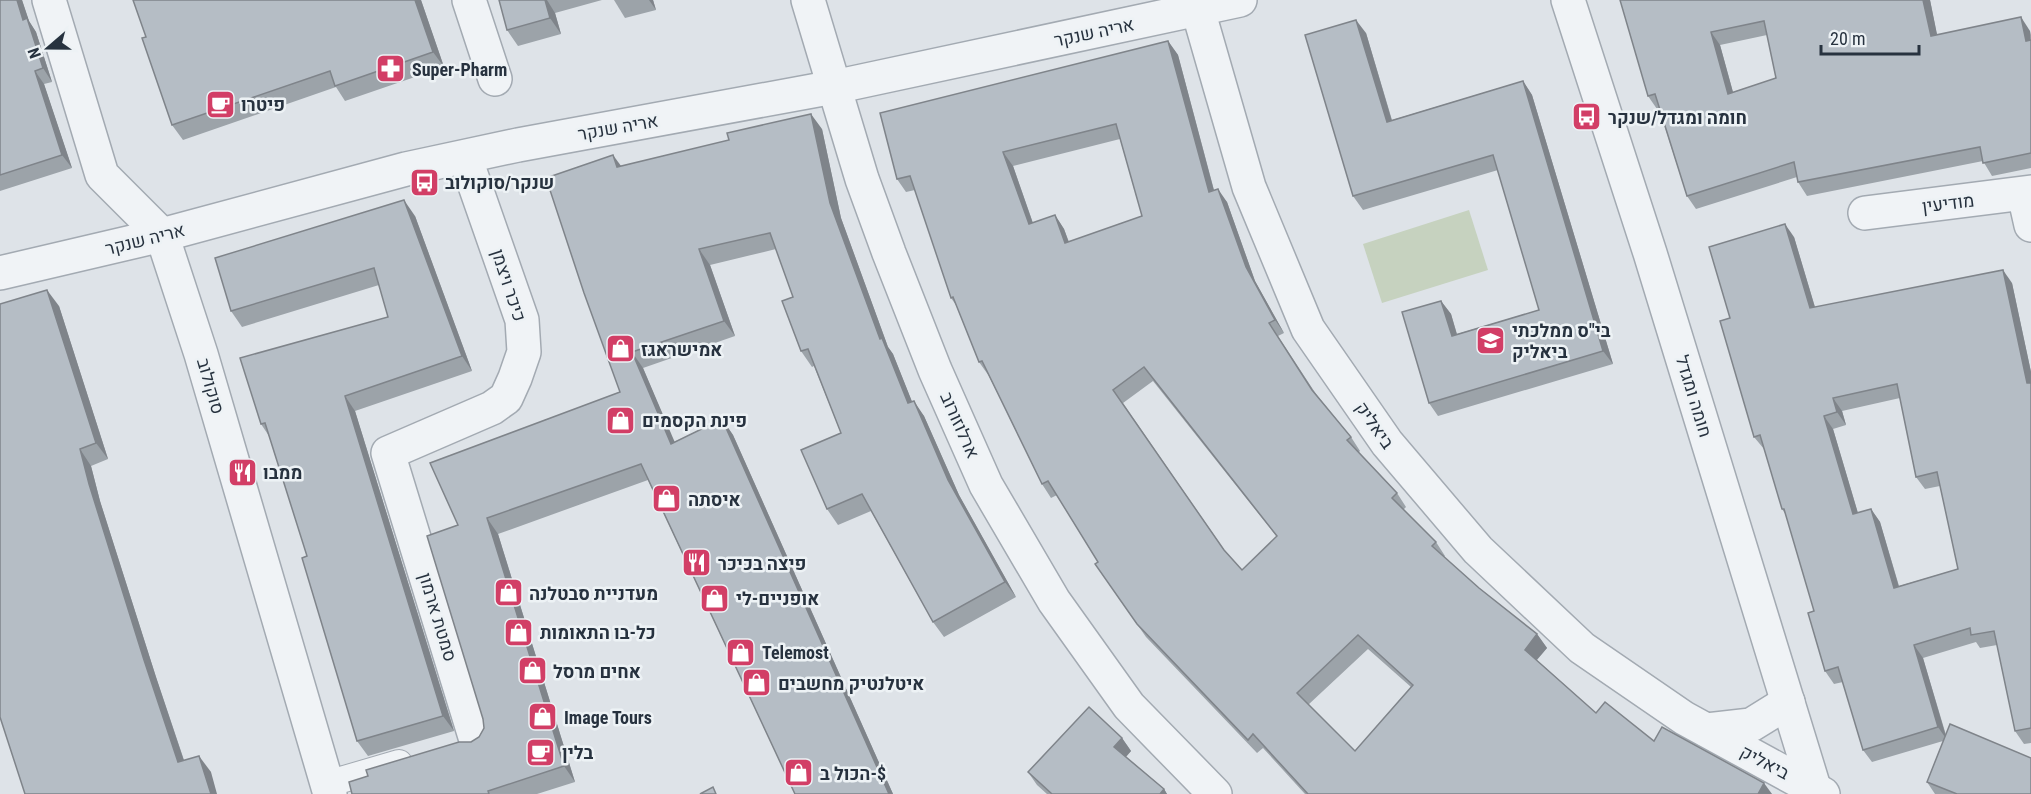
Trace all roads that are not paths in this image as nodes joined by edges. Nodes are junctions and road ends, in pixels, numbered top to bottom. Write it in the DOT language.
graph roads {
  1 [pos="49,0"];
  2 [pos="469,0"];
  3 [pos="808,0"];
  4 [pos="1240,0"];
  5 [pos="1568,0"];
  6 [pos="1198,10"];
  7 [pos="495,79"];
  8 [pos="834,87"];
  9 [pos="465,157"];
  10 [pos="2027,193"];
  11 [pos="1865,213"];
  12 [pos="2031,225"];
  13 [pos="162,235"];
  14 [pos="0,273"];
  15 [pos="492,408"];
  16 [pos="1788,702"];
  17 [pos="1707,730"];
  18 [pos="464,743"];
  19 [pos="419,757"];
  20 [pos="329,789"];
  21 [pos="1818,792"];
  22 [pos="1215,794"];
  1 -- 13 [label="street, סוקולוב"];
  2 -- 7 [label="street"];
  3 -- 8 [label="street, ארלוזורוב"];
  4 -- 6 [label="street, אריה שנקר"];
  5 -- 16 [label="street, חומה ומגדל"];
  6 -- 8 [label="street, אריה שנקר"];
  6 -- 17 [label="street, ביאליק"];
  8 -- 9 [label="street, אריה שנקר"];
  8 -- 22 [label="street, ארלוזורוב"];
  9 -- 13 [label="street, אריה שנקר"];
  9 -- 15 [label="street, כיכר ויצמן"];
  10 -- 11 [label="street, מודיעין"];
  10 -- 12 [label="street"];
  13 -- 14 [label="street, אריה שנקר"];
  13 -- 20 [label="street, סוקולוב"];
  15 -- 18 [label="street, סמטת ארמון"];
  16 -- 17 [label="street, ביאליק"];
  16 -- 21 [label="street, חומה ומגדל"];
  17 -- 21 [label="street, ביאליק"];
  19 -- 20 [label="street"];
}
